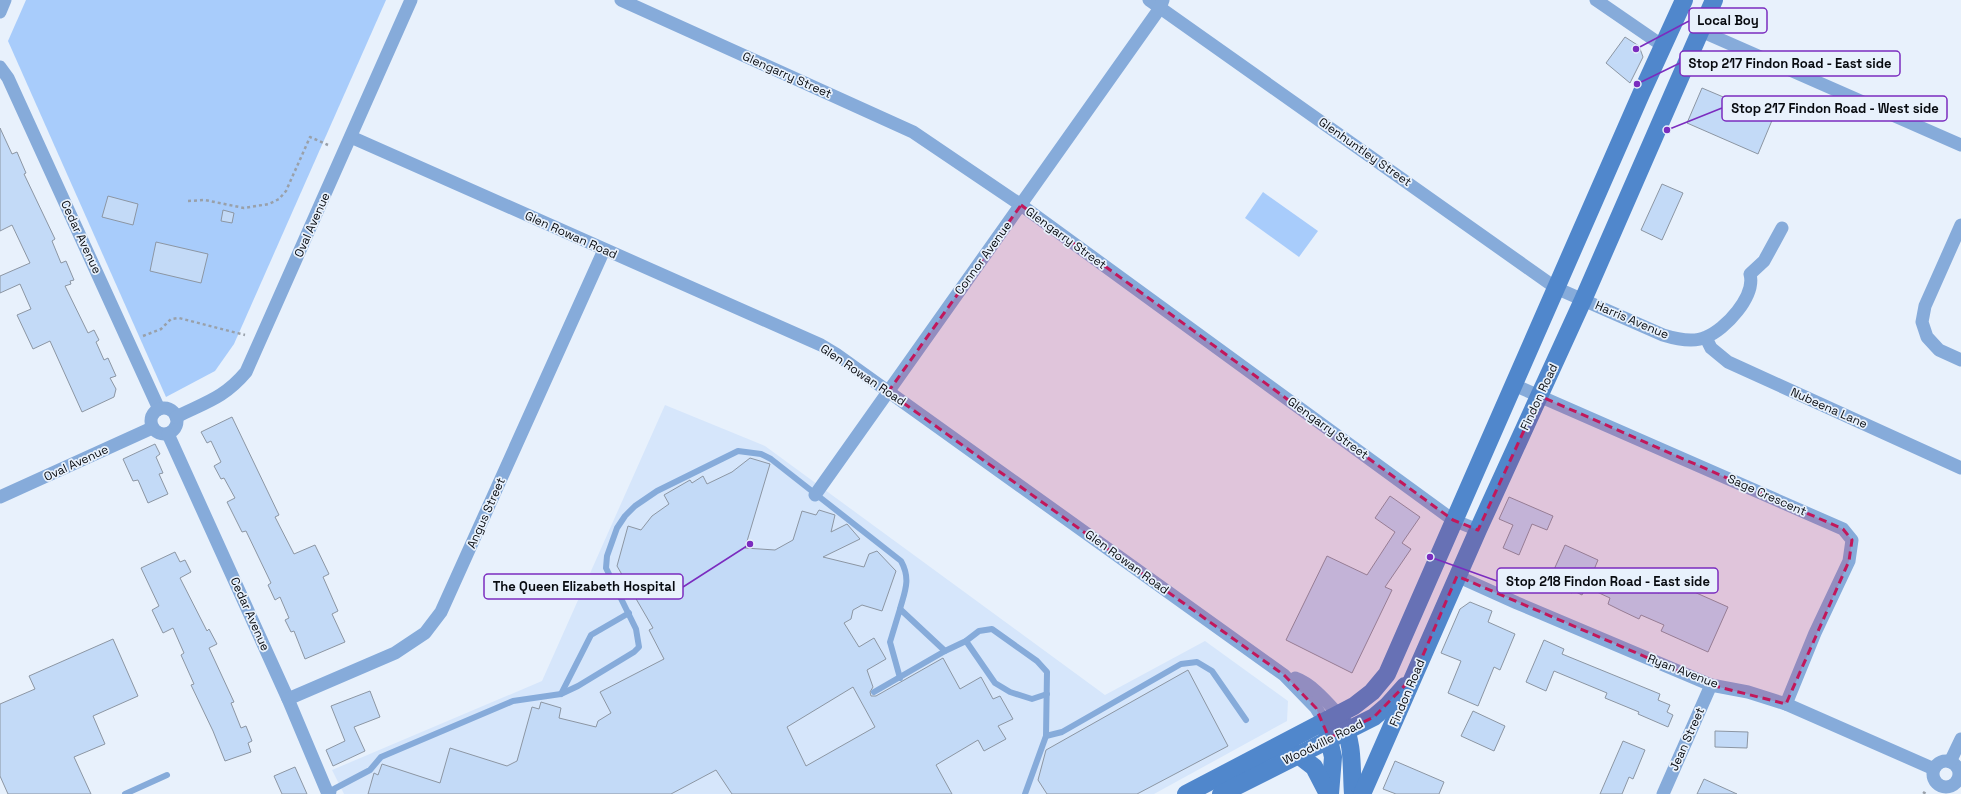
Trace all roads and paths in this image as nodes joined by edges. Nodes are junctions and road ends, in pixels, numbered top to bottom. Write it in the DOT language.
graph roads {
  1 [pos="5,0"];
  2 [pos="410,0"];
  3 [pos="621,0"];
  4 [pos="1596,0"];
  5 [pos="1684,0"];
  6 [pos="1714,0"];
  7 [pos="1157,3"];
  8 [pos="0,12"];
  9 [pos="1701,31"];
  10 [pos="1663,46"];
  11 [pos="0,68"];
  12 [pos="351,137"];
  13 [pos="328,145"];
  14 [pos="1961,145"];
  15 [pos="188,201"];
  16 [pos="1021,205"];
  17 [pos="1961,225"];
  18 [pos="1782,228"];
  19 [pos="604,250"];
  20 [pos="1556,288"];
  21 [pos="1583,300"];
  22 [pos="244,335"];
  23 [pos="143,336"];
  24 [pos="1706,338"];
  25 [pos="1961,360"];
  26 [pos="1514,385"];
  27 [pos="888,392"];
  28 [pos="1540,396"];
  29 [pos="159,409"];
  30 [pos="176,416"];
  31 [pos="152,428"];
  32 [pos="168,434"];
  33 [pos="1961,468"];
  34 [pos="815,495"];
  35 [pos="1,496"];
  36 [pos="1454,520"];
  37 [pos="1478,530"];
  38 [pos="1457,576"];
  39 [pos="900,609"];
  40 [pos="629,613"];
  41 [pos="966,641"];
  42 [pos="945,651"];
  43 [pos="1414,676"];
  44 [pos="900,678"];
  45 [pos="1712,685"];
  46 [pos="874,692"];
  47 [pos="561,694"];
  48 [pos="1047,694"];
  49 [pos="288,699"];
  50 [pos="1786,704"];
  51 [pos="1246,720"];
  52 [pos="1336,722"];
  53 [pos="1046,736"];
  54 [pos="1329,738"];
  55 [pos="1961,739"];
  56 [pos="1297,754"];
  57 [pos="1950,762"];
  58 [pos="1934,769"];
  59 [pos="167,775"];
  60 [pos="1959,780"];
  61 [pos="1938,790"];
  62 [pos="1922,792"];
  63 [pos="125,794"];
  64 [pos="328,794"];
  65 [pos="333,794"];
  66 [pos="1025,794"];
  67 [pos="1186,794"];
  68 [pos="1221,794"];
  69 [pos="1329,794"];
  70 [pos="1353,794"];
  71 [pos="1362,794"];
  72 [pos="1663,794"];
  73 [pos="1926,794"];
  1 -- 8 [label="street"];
  2 -- 12 [label="street, Oval Avenue"];
  3 -- 16 [label="street, Glengarry Street"];
  4 -- 10 [label="street"];
  5 -- 10 [label="main road"];
  6 -- 9 [label="main road, Findon Road"];
  7 -- 16 [label="street, Connor Avenue"];
  7 -- 20 [label="street, Glenhuntley Street"];
  9 -- 10 [label="main road"];
  9 -- 14 [label="street"];
  9 -- 21 [label="main road, Findon Road"];
  10 -- 20 [label="main road"];
  11 -- 29 [label="street, Cedar Avenue"];
  12 -- 19 [label="street, Glen Rowan Road"];
  12 -- 30 [label="street, Oval Avenue"];
  13 -- 15 [label="path"];
  16 -- 27 [label="street, Connor Avenue"];
  16 -- 36 [label="street, Glengarry Street"];
  17 -- 25 [label="street"];
  18 -- 24 [label="street"];
  19 -- 27 [label="street, Glen Rowan Road"];
  19 -- 49 [label="street, Angus Street"];
  20 -- 21 [label="street, Glenhuntley Street"];
  20 -- 26 [label="main road"];
  21 -- 24 [label="street, Harris Avenue"];
  21 -- 28 [label="main road, Findon Road"];
  22 -- 23 [label="path"];
  24 -- 33 [label="street, Nubeena Lane"];
  26 -- 28 [label="street, Sage Crescent"];
  26 -- 36 [label="main road"];
  27 -- 34 [label="street, Connor Avenue"];
  27 -- 52 [label="street, Glen Rowan Road"];
  28 -- 37 [label="main road, Findon Road"];
  28 -- 50 [label="street, Sage Crescent"];
  29 -- 30 [label="street"];
  29 -- 31 [label="street"];
  30 -- 32 [label="street"];
  31 -- 32 [label="street"];
  31 -- 35 [label="street, Oval Avenue"];
  32 -- 49 [label="street, Cedar Avenue"];
  34 -- 39 [label="lane"];
  34 -- 40 [label="lane"];
  36 -- 37 [label="street, Glengarry Street"];
  36 -- 52 [label="main road"];
  37 -- 38 [label="main road, Findon Road"];
  38 -- 43 [label="main road, Findon Road"];
  38 -- 45 [label="street, Ryan Avenue"];
  39 -- 42 [label="lane"];
  39 -- 44 [label="lane"];
  40 -- 47 [label="lane"];
  40 -- 47 [label="lane"];
  41 -- 42 [label="lane"];
  41 -- 48 [label="lane"];
  41 -- 48 [label="lane"];
  42 -- 44 [label="lane"];
  43 -- 52 [label="main road, Woodville Road"];
  43 -- 71 [label="main road, Findon Road"];
  44 -- 46 [label="lane"];
  45 -- 50 [label="street, Ryan Avenue"];
  45 -- 72 [label="street, Jean Street"];
  47 -- 65 [label="lane"];
  48 -- 53 [label="lane"];
  49 -- 64 [label="street, Cedar Avenue"];
  50 -- 58 [label="street, Ryan Avenue"];
  51 -- 53 [label="lane"];
  52 -- 54 [label="main road, Woodville Road"];
  52 -- 67 [label="main road, Woodville Road"];
  52 -- 70 [label="main road"];
  53 -- 66 [label="lane"];
  54 -- 56 [label="main road, Woodville Road"];
  54 -- 69 [label="main road"];
  55 -- 57 [label="street"];
  56 -- 68 [label="main road, Woodville Road"];
  56 -- 69 [label="main road"];
  57 -- 58 [label="street"];
  57 -- 60 [label="street"];
  58 -- 61 [label="street"];
  59 -- 63 [label="lane"];
  60 -- 61 [label="street"];
  62 -- 73 [label="path"];
}
